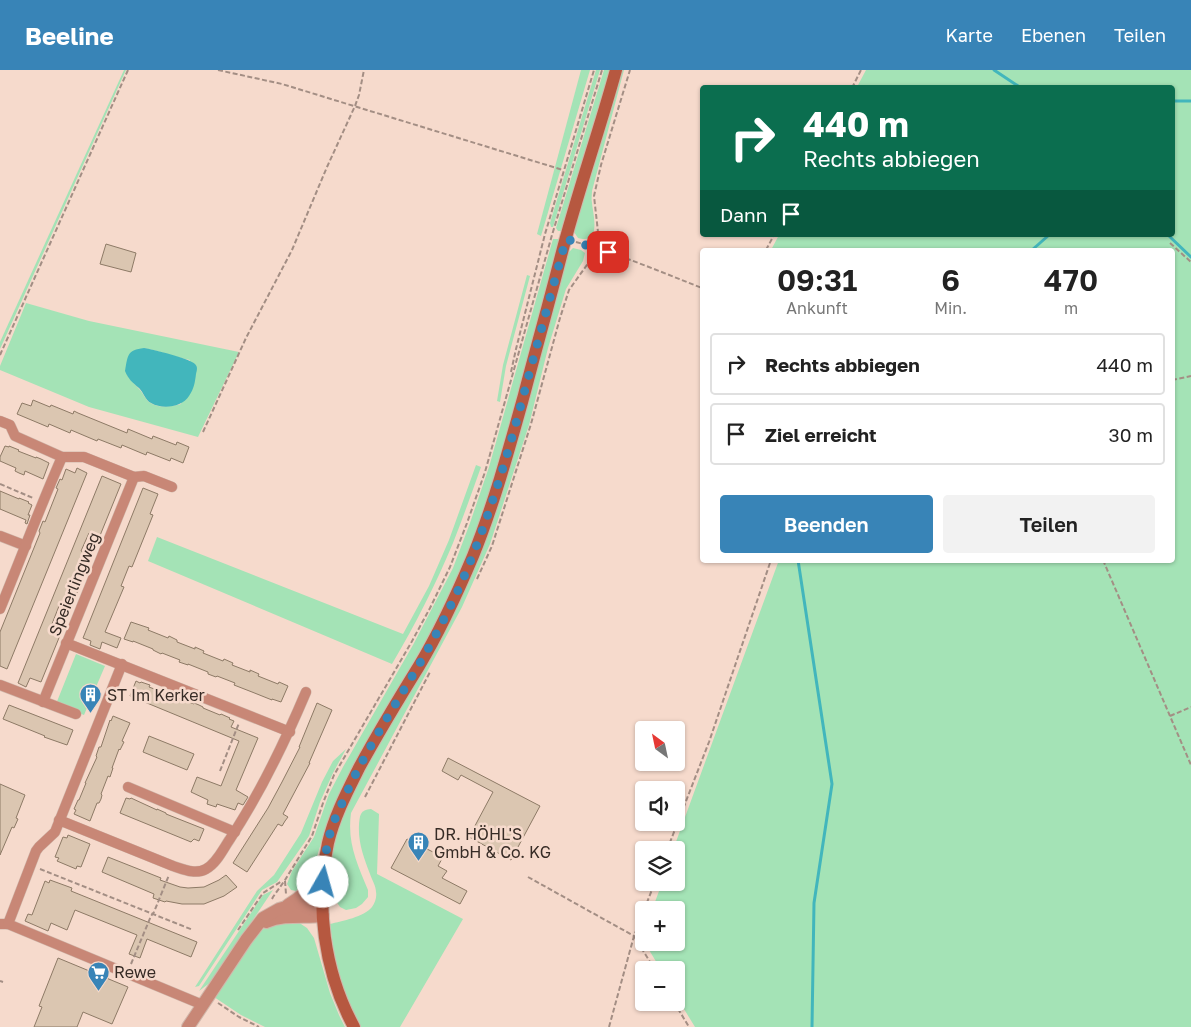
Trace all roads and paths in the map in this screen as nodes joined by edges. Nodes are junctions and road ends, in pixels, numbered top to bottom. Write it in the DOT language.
graph roads {
  1 [pos="128,70"];
  2 [pos="218,70"];
  3 [pos="364,70"];
  4 [pos="594,70"];
  5 [pos="602,70"];
  6 [pos="616,70"];
  7 [pos="861,70"];
  8 [pos="854,85"];
  9 [pos="355,106"];
  10 [pos="563,170"];
  11 [pos="545,234"];
  12 [pos="552,235"];
  13 [pos="566,239"];
  14 [pos="1170,243"];
  15 [pos="1191,262"];
  16 [pos="700,287"];
  17 [pos="0,355"];
  18 [pos="1191,376"];
  19 [pos="1175,379"];
  20 [pos="509,386"];
  21 [pos="0,421"];
  22 [pos="203,432"];
  23 [pos="62,457"];
  24 [pos="134,477"];
  25 [pos="0,484"];
  26 [pos="172,487"];
  27 [pos="42,502"];
  28 [pos="0,536"];
  29 [pos="26,546"];
  30 [pos="770,563"];
  31 [pos="1104,563"];
  32 [pos="0,609"];
  33 [pos="66,643"];
  34 [pos="122,664"];
  35 [pos="0,685"];
  36 [pos="306,692"];
  37 [pos="43,702"];
  38 [pos="1191,707"];
  39 [pos="243,713"];
  40 [pos="76,714"];
  41 [pos="1170,716"];
  42 [pos="290,732"];
  43 [pos="1191,765"];
  44 [pos="220,772"];
  45 [pos="128,787"];
  46 [pos="59,820"];
  47 [pos="235,832"];
  48 [pos="670,841"];
  49 [pos="31,865"];
  50 [pos="173,866"];
  51 [pos="323,873"];
  52 [pos="528,877"];
  53 [pos="286,907"];
  54 [pos="272,913"];
  55 [pos="152,914"];
  56 [pos="323,916"];
  57 [pos="4,924"];
  58 [pos="255,929"];
  59 [pos="193,930"];
  60 [pos="634,936"];
  61 [pos="649,961"];
  62 [pos="127,974"];
  63 [pos="206,1001"];
  64 [pos="679,1011"];
  65 [pos="188,1027"];
  66 [pos="259,1027"];
  67 [pos="354,1027"];
  68 [pos="609,1027"];
  69 [pos="689,1027"];
  1 -- 17 [label="path"];
  2 -- 9 [label="path"];
  3 -- 9 [label="path"];
  4 -- 10 [label="path"];
  5 -- 12 [label="path"];
  6 -- 13 [label="main road"];
  7 -- 8 [label="path"];
  9 -- 10 [label="path"];
  9 -- 22 [label="path"];
  10 -- 11 [label="path"];
  11 -- 12 [label="path"];
  11 -- 20 [label="path"];
  12 -- 13 [label="path"];
  12 -- 20 [label="path"];
  13 -- 16 [label="path"];
  13 -- 51 [label="main road"];
  14 -- 15 [label="path"];
  18 -- 19 [label="path"];
  20 -- 54 [label="path"];
  21 -- 23 [label="street"];
  23 -- 24 [label="street"];
  23 -- 27 [label="street"];
  24 -- 26 [label="street"];
  24 -- 33 [label="street, Speierlingweg"];
  25 -- 27 [label="path"];
  27 -- 29 [label="street"];
  28 -- 29 [label="street"];
  29 -- 32 [label="street"];
  30 -- 48 [label="path"];
  31 -- 41 [label="path"];
  33 -- 34 [label="street"];
  33 -- 37 [label="street, Speierlingweg"];
  34 -- 39 [label="street"];
  34 -- 46 [label="street"];
  35 -- 37 [label="street"];
  36 -- 42 [label="street"];
  37 -- 40 [label="street"];
  38 -- 41 [label="path"];
  39 -- 42 [label="street"];
  39 -- 44 [label="path"];
  41 -- 43 [label="path"];
  42 -- 47 [label="street"];
  45 -- 47 [label="street"];
  46 -- 49 [label="street"];
  46 -- 50 [label="street"];
  47 -- 50 [label="street"];
  49 -- 55 [label="path"];
  49 -- 57 [label="street"];
  50 -- 55 [label="path"];
  51 -- 53 [label="street"];
  51 -- 56 [label="main road"];
  52 -- 60 [label="path"];
  53 -- 54 [label="street"];
  53 -- 56 [label="street"];
  54 -- 58 [label="street"];
  55 -- 59 [label="path"];
  55 -- 62 [label="path"];
  56 -- 58 [label="street"];
  56 -- 67 [label="main road"];
  57 -- 62 [label="street"];
  58 -- 63 [label="street"];
  60 -- 61 [label="path"];
  60 -- 68 [label="path"];
  62 -- 63 [label="street"];
  63 -- 65 [label="street"];
  63 -- 66 [label="path"];
  64 -- 69 [label="path"];
}
